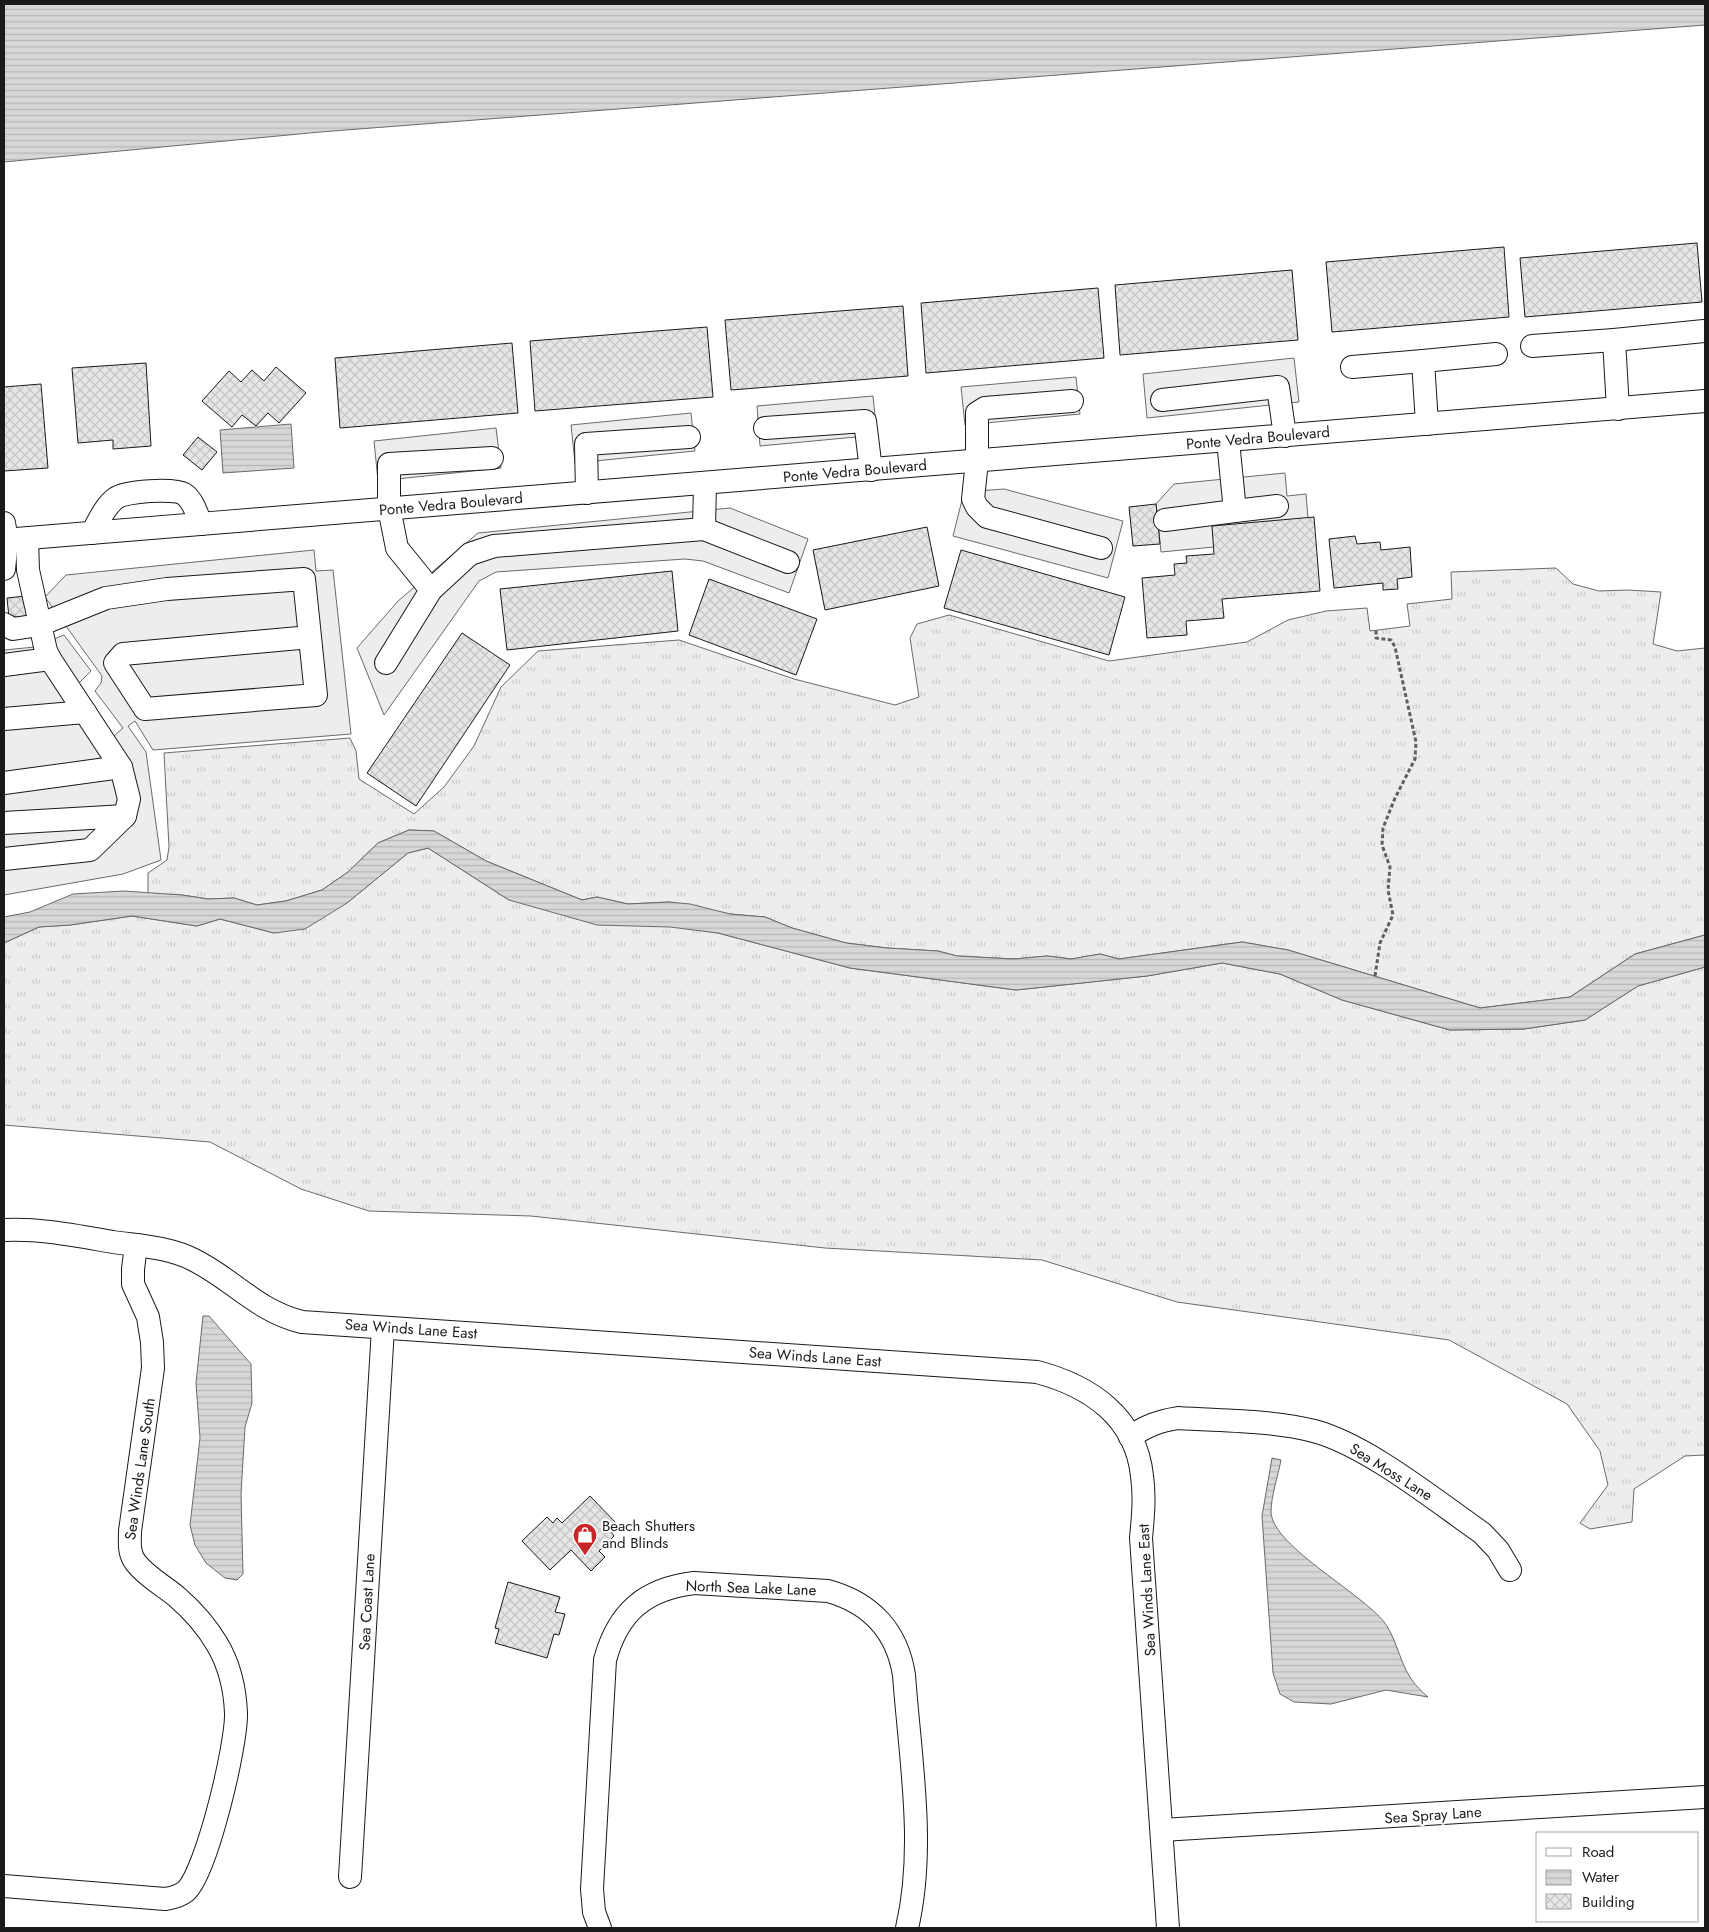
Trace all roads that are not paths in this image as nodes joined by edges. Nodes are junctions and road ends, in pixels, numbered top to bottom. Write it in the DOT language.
graph roads {
  1 [pos="1704,331"];
  2 [pos="1614,340"];
  3 [pos="1532,346"];
  4 [pos="1496,354"];
  5 [pos="1423,361"];
  6 [pos="1352,367"];
  7 [pos="1162,400"];
  8 [pos="1072,401"];
  9 [pos="1705,402"];
  10 [pos="1618,409"];
  11 [pos="1427,424"];
  12 [pos="765,428"];
  13 [pos="689,436"];
  14 [pos="1285,436"];
  15 [pos="1228,441"];
  16 [pos="492,458"];
  17 [pos="977,461"];
  18 [pos="871,470"];
  19 [pos="705,483"];
  20 [pos="587,493"];
  21 [pos="1277,506"];
  22 [pos="389,508"];
  23 [pos="1235,511"];
  24 [pos="1165,520"];
  25 [pos="201,524"];
  26 [pos="704,529"];
  27 [pos="92,533"];
  28 [pos="10,536"];
  29 [pos="1101,548"];
  30 [pos="788,562"];
  31 [pos="4,569"];
  32 [pos="431,590"];
  33 [pos="4,624"];
  34 [pos="39,625"];
  35 [pos="310,638"];
  36 [pos="50,659"];
  37 [pos="386,663"];
  38 [pos="4,665"];
  39 [pos="85,712"];
  40 [pos="4,719"];
  41 [pos="121,767"];
  42 [pos="4,783"];
  43 [pos="125,816"];
  44 [pos="4,823"];
  45 [pos="4,859"];
  46 [pos="4,1230"];
  47 [pos="136,1245"];
  48 [pos="383,1328"];
  49 [pos="1130,1437"];
  50 [pos="1510,1570"];
  51 [pos="1705,1797"];
  52 [pos="1162,1830"];
  53 [pos="350,1877"];
  54 [pos="4,1886"];
  55 [pos="600,1928"];
  56 [pos="907,1928"];
  57 [pos="1168,1928"];
  1 -- 2 [label="street"];
  2 -- 3 [label="street"];
  2 -- 10 [label="street"];
  4 -- 5 [label="street"];
  5 -- 6 [label="street"];
  5 -- 11 [label="street"];
  7 -- 14 [label="street"];
  8 -- 17 [label="street"];
  9 -- 10 [label="street, Ponte Vedra Boulevard"];
  10 -- 11 [label="street, Ponte Vedra Boulevard"];
  11 -- 14 [label="street, Ponte Vedra Boulevard"];
  12 -- 18 [label="street"];
  13 -- 20 [label="street"];
  14 -- 15 [label="street, Ponte Vedra Boulevard"];
  15 -- 17 [label="street, Ponte Vedra Boulevard"];
  15 -- 23 [label="street"];
  16 -- 22 [label="street"];
  17 -- 18 [label="street, Ponte Vedra Boulevard"];
  17 -- 29 [label="street"];
  18 -- 19 [label="street, Ponte Vedra Boulevard"];
  19 -- 20 [label="street, Ponte Vedra Boulevard"];
  19 -- 26 [label="street"];
  20 -- 22 [label="street, Ponte Vedra Boulevard"];
  21 -- 23 [label="street"];
  22 -- 25 [label="street, Ponte Vedra Boulevard"];
  22 -- 32 [label="street"];
  23 -- 24 [label="street"];
  25 -- 27 [label="street, Ponte Vedra Boulevard"];
  25 -- 27 [label="street"];
  26 -- 30 [label="street"];
  26 -- 32 [label="street"];
  27 -- 28 [label="street, Ponte Vedra Boulevard"];
  28 -- 31 [label="street"];
  28 -- 34 [label="street"];
  32 -- 37 [label="street"];
  33 -- 34 [label="street"];
  34 -- 35 [label="street"];
  34 -- 36 [label="street"];
  35 -- 35 [label="street"];
  36 -- 38 [label="street"];
  36 -- 39 [label="street"];
  39 -- 40 [label="street"];
  39 -- 41 [label="street"];
  41 -- 42 [label="street"];
  41 -- 43 [label="street"];
  43 -- 44 [label="street"];
  43 -- 45 [label="street"];
  46 -- 47 [label="street, Sea Winds Lane East"];
  47 -- 48 [label="street, Sea Winds Lane East"];
  47 -- 54 [label="street, Sea Winds Lane South"];
  48 -- 49 [label="street, Sea Winds Lane East"];
  48 -- 53 [label="street, Sea Coast Lane"];
  49 -- 50 [label="street, Sea Moss Lane"];
  49 -- 52 [label="street, Sea Winds Lane East"];
  51 -- 52 [label="street, Sea Spray Lane"];
  52 -- 57 [label="street, Sea Winds Lane East"];
  55 -- 56 [label="street, North Sea Lake Lane"];
}
